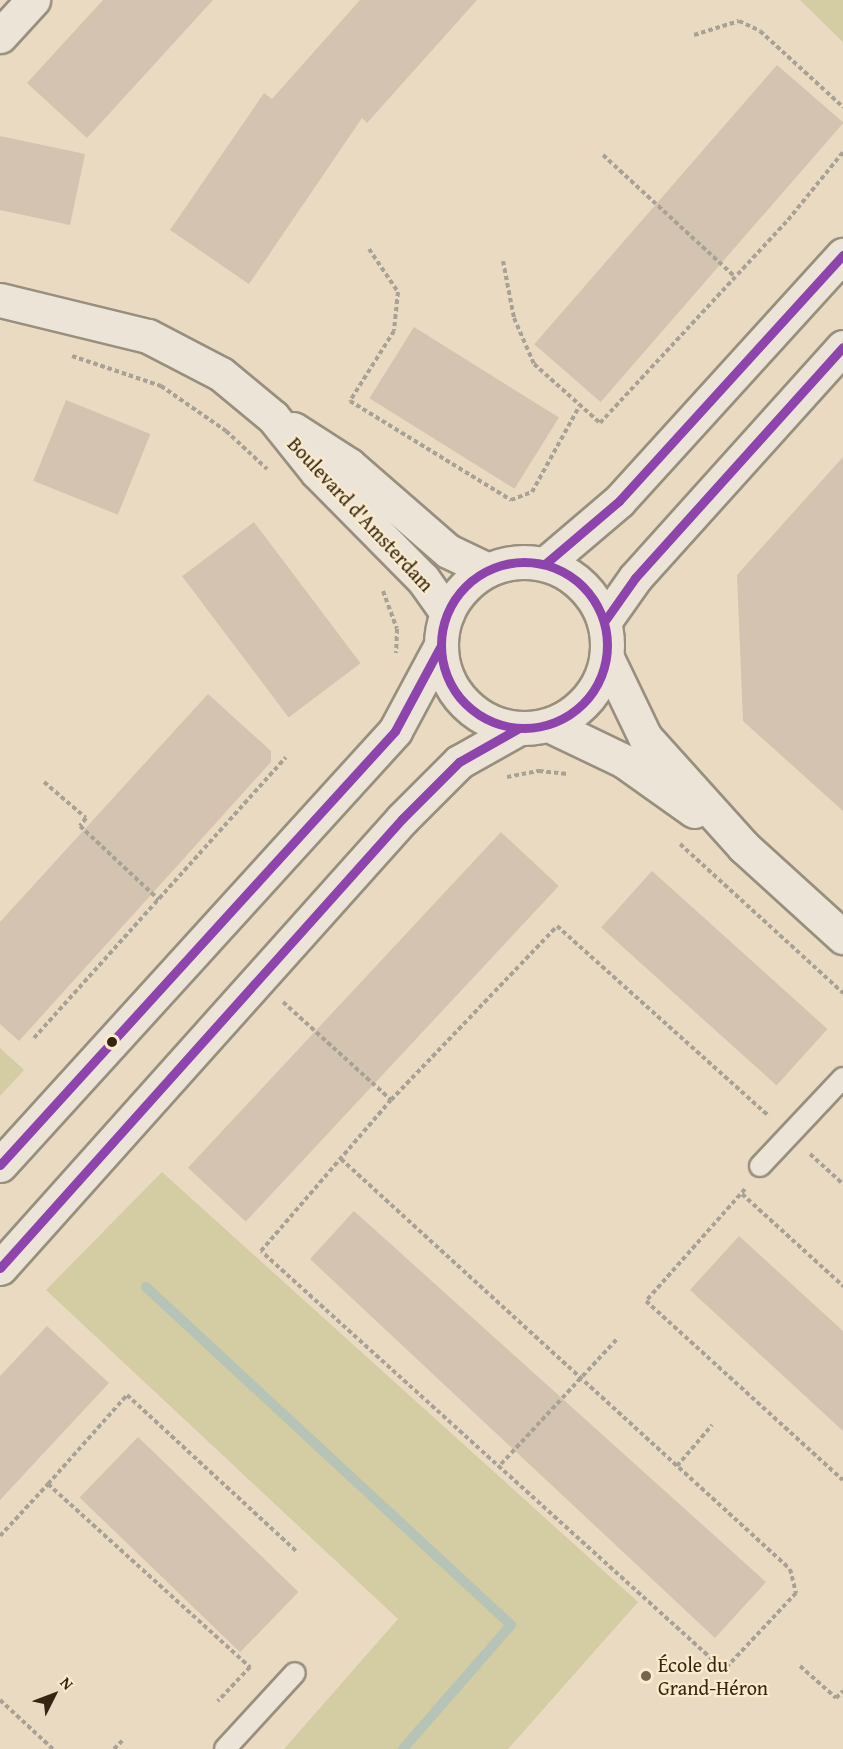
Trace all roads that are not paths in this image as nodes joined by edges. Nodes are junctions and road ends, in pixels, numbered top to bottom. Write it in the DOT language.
graph roads {
  1 [pos="33,0"];
  2 [pos="0,36"];
  3 [pos="843,255"];
  4 [pos="0,300"];
  5 [pos="843,347"];
  6 [pos="273,417"];
  7 [pos="545,564"];
  8 [pos="488,570"];
  9 [pos="447,613"];
  10 [pos="604,622"];
  11 [pos="440,647"];
  12 [pos="607,658"];
  13 [pos="534,727"];
  14 [pos="744,847"];
  15 [pos="841,931"];
  16 [pos="843,1078"];
  17 [pos="0,1166"];
  18 [pos="760,1166"];
  19 [pos="0,1268"];
  20 [pos="295,1672"];
  21 [pos="225,1749"];
  1 -- 2 [label="main road"];
  3 -- 7 [label="main road"];
  4 -- 6 [label="main road, Boulevard d'Amsterdam"];
  5 -- 10 [label="main road"];
  6 -- 8 [label="main road, Boulevard d'Amsterdam"];
  6 -- 9 [label="main road, Boulevard d'Amsterdam"];
  7 -- 8 [label="main road"];
  7 -- 10 [label="main road"];
  8 -- 9 [label="main road"];
  9 -- 11 [label="main road"];
  10 -- 12 [label="main road"];
  11 -- 13 [label="main road"];
  11 -- 17 [label="main road"];
  12 -- 13 [label="main road"];
  12 -- 14 [label="main road"];
  13 -- 14 [label="main road"];
  13 -- 19 [label="main road"];
  14 -- 15 [label="main road"];
  16 -- 18 [label="lane"];
  20 -- 21 [label="lane"];
}
